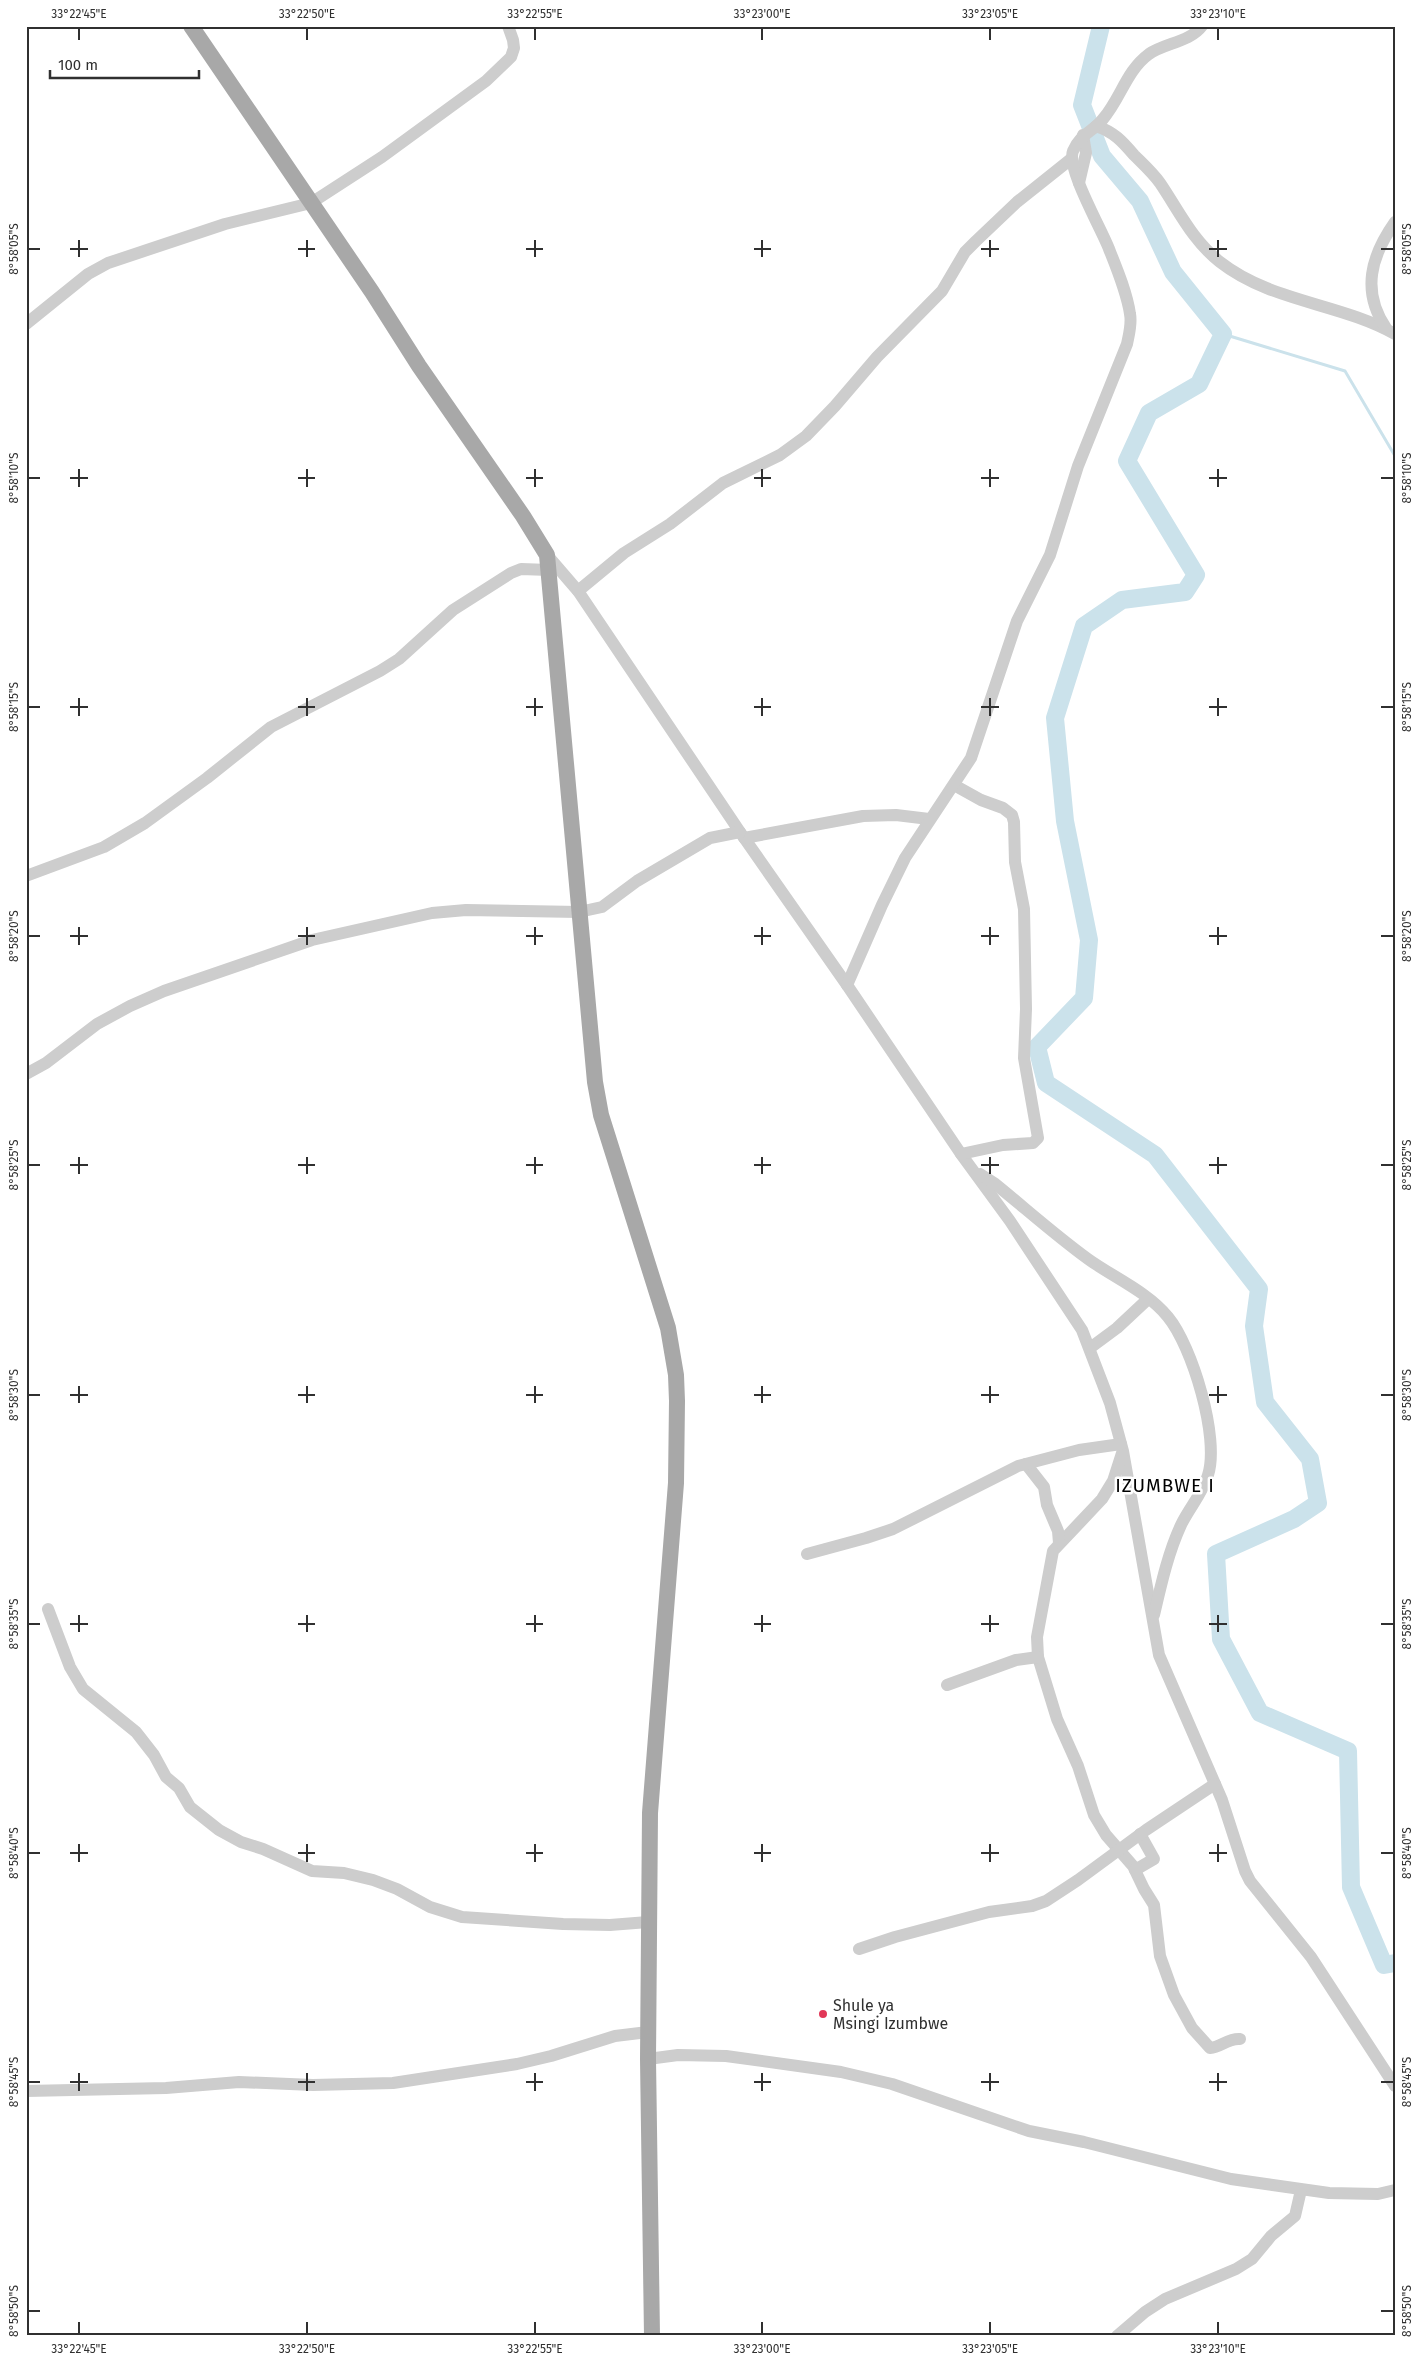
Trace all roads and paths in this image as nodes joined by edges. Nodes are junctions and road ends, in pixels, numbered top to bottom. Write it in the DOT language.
graph roads {
  1 [pos="190,26"];
  2 [pos="508,26"];
  3 [pos="1202,26"];
  4 [pos="1088,131"];
  5 [pos="1071,159"];
  6 [pos="1079,183"];
  7 [pos="311,203"];
  8 [pos="1395,222"];
  9 [pos="26,324"];
  10 [pos="1391,332"];
  11 [pos="548,562"];
  12 [pos="578,591"];
  13 [pos="954,785"];
  14 [pos="929,819"];
  15 [pos="742,835"];
  16 [pos="26,876"];
  17 [pos="579,912"];
  18 [pos="847,985"];
  19 [pos="26,1074"];
  20 [pos="961,1154"];
  21 [pos="975,1172"];
  22 [pos="1148,1299"];
  23 [pos="1090,1348"];
  24 [pos="1122,1447"];
  25 [pos="1026,1464"];
  26 [pos="1059,1543"];
  27 [pos="807,1554"];
  28 [pos="48,1609"];
  29 [pos="1152,1623"];
  30 [pos="1038,1657"];
  31 [pos="947,1685"];
  32 [pos="1215,1784"];
  33 [pos="1140,1834"];
  34 [pos="1119,1849"];
  35 [pos="1135,1870"];
  36 [pos="648,1922"];
  37 [pos="859,1949"];
  38 [pos="648,2032"];
  39 [pos="1240,2039"];
  40 [pos="648,2059"];
  41 [pos="1395,2086"];
  42 [pos="26,2091"];
  43 [pos="1301,2190"];
  44 [pos="1395,2190"];
  45 [pos="652,2336"];
  46 [pos="1117,2336"];
  1 -- 7 [label="main road"];
  2 -- 7 [label="street"];
  3 -- 4 [label="street"];
  4 -- 5 [label="street"];
  4 -- 6 [label="street"];
  4 -- 10 [label="street"];
  5 -- 6 [label="street"];
  5 -- 12 [label="street"];
  6 -- 13 [label="street"];
  7 -- 9 [label="street"];
  7 -- 11 [label="main road"];
  8 -- 10 [label="street"];
  11 -- 12 [label="street"];
  11 -- 16 [label="street"];
  11 -- 17 [label="main road"];
  12 -- 15 [label="street"];
  13 -- 14 [label="street"];
  13 -- 20 [label="street"];
  14 -- 15 [label="street"];
  14 -- 18 [label="street"];
  15 -- 17 [label="street"];
  15 -- 18 [label="street"];
  17 -- 19 [label="street"];
  17 -- 36 [label="main road"];
  18 -- 20 [label="street"];
  20 -- 21 [label="street"];
  21 -- 22 [label="street"];
  21 -- 23 [label="street"];
  22 -- 23 [label="street"];
  22 -- 29 [label="street"];
  23 -- 24 [label="street"];
  24 -- 25 [label="street"];
  24 -- 26 [label="street"];
  24 -- 29 [label="street"];
  25 -- 26 [label="street"];
  25 -- 27 [label="street"];
  26 -- 30 [label="street"];
  28 -- 36 [label="street"];
  29 -- 32 [label="street"];
  30 -- 31 [label="street"];
  30 -- 34 [label="street"];
  32 -- 33 [label="street"];
  32 -- 41 [label="street"];
  33 -- 34 [label="street"];
  33 -- 35 [label="street"];
  34 -- 35 [label="street"];
  34 -- 37 [label="street"];
  35 -- 39 [label="street"];
  36 -- 38 [label="main road"];
  38 -- 40 [label="main road"];
  38 -- 42 [label="street"];
  40 -- 43 [label="street"];
  40 -- 45 [label="main road"];
  43 -- 44 [label="street"];
  43 -- 46 [label="street"];
}
